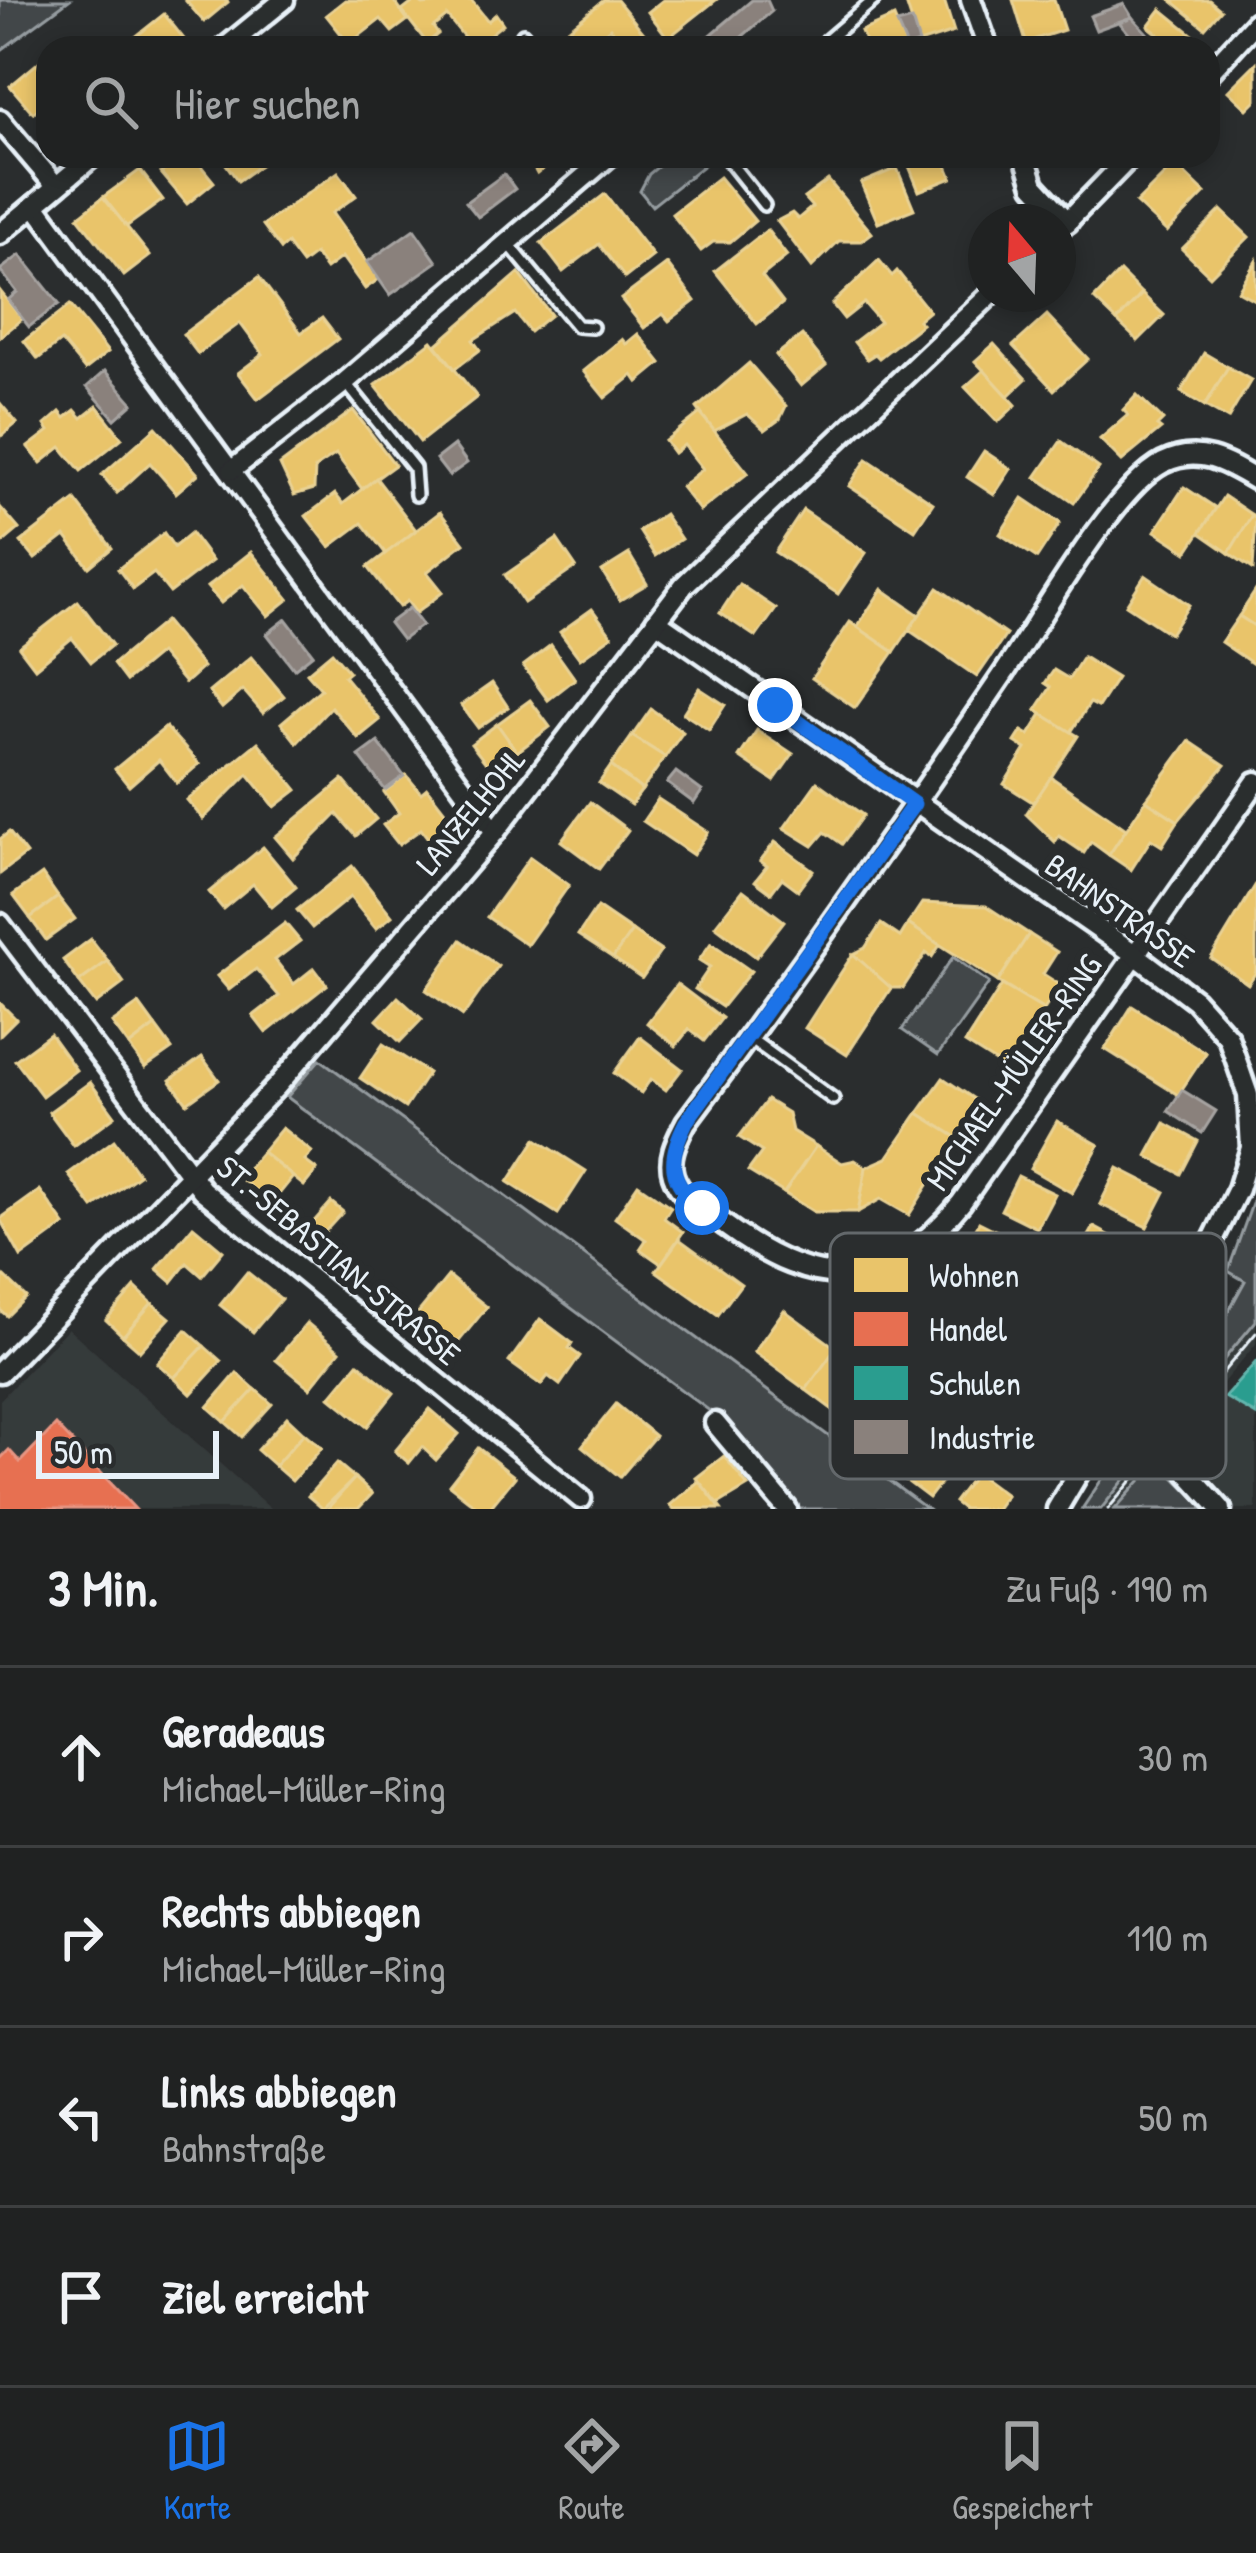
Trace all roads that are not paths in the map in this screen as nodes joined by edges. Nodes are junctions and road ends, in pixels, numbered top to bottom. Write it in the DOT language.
graph roads {
  1 [pos="284,0"];
  2 [pos="874,0"];
  3 [pos="971,0"];
  4 [pos="1256,22"];
  5 [pos="240,36"];
  6 [pos="832,36"];
  7 [pos="984,36"];
  8 [pos="1220,61"];
  9 [pos="0,120"];
  10 [pos="36,162"];
  11 [pos="41,168"];
  12 [pos="78,168"];
  13 [pos="595,168"];
  14 [pos="735,168"];
  15 [pos="1028,168"];
  16 [pos="1120,168"];
  17 [pos="56,186"];
  18 [pos="1047,204"];
  19 [pos="34,205"];
  20 [pos="764,205"];
  21 [pos="1076,213"];
  22 [pos="0,234"];
  23 [pos="508,243"];
  24 [pos="972,312"];
  25 [pos="592,327"];
  26 [pos="346,382"];
  27 [pos="232,470"];
  28 [pos="1256,481"];
  29 [pos="416,495"];
  30 [pos="656,621"];
  31 [pos="1256,782"];
  32 [pos="914,804"];
  33 [pos="495,832"];
  34 [pos="2,931"];
  35 [pos="1133,952"];
  36 [pos="748,1037"];
  37 [pos="833,1099"];
  38 [pos="189,1173"];
  39 [pos="936,1233"];
  40 [pos="1216,1233"];
  41 [pos="830,1273"];
  42 [pos="0,1372"];
  43 [pos="715,1423"];
  44 [pos="1075,1479"];
  45 [pos="1194,1479"];
  46 [pos="581,1499"];
  47 [pos="787,1509"];
  48 [pos="1057,1509"];
  49 [pos="1221,1509"];
  1 -- 5 [label="street"];
  2 -- 6 [label="lane"];
  3 -- 7 [label="street"];
  4 -- 8 [label="street"];
  9 -- 10 [label="street"];
  11 -- 17 [label="street"];
  12 -- 17 [label="street"];
  13 -- 23 [label="street"];
  14 -- 20 [label="lane"];
  15 -- 18 [label="street"];
  16 -- 21 [label="street"];
  17 -- 19 [label="street"];
  19 -- 22 [label="street"];
  19 -- 27 [label="street"];
  23 -- 25 [label="lane"];
  23 -- 26 [label="street"];
  24 -- 30 [label="street, LANZELHOHL"];
  26 -- 27 [label="street"];
  26 -- 29 [label="lane"];
  27 -- 33 [label="street"];
  28 -- 32 [label="street, MICHAEL-MÜLLER-RING"];
  30 -- 32 [label="street, BAHNSTRASSE"];
  30 -- 33 [label="street, LANZELHOHL"];
  31 -- 35 [label="street, MICHAEL-MÜLLER-RING"];
  32 -- 35 [label="street, BAHNSTRASSE"];
  32 -- 36 [label="street, MICHAEL-MÜLLER-RING"];
  33 -- 38 [label="street, LANZELHOHL"];
  34 -- 38 [label="street, ST.-SEBASTIAN-STRASSE"];
  35 -- 39 [label="street, MICHAEL-MÜLLER-RING"];
  35 -- 40 [label="street, BAHNSTRASSE"];
  36 -- 37 [label="lane"];
  36 -- 41 [label="street, MICHAEL-MÜLLER-RING"];
  38 -- 42 [label="street, LANZELHOHL"];
  38 -- 46 [label="street, ST.-SEBASTIAN-STRASSE"];
  43 -- 47 [label="street"];
  44 -- 48 [label="street, BAHNSTRASSE"];
  45 -- 49 [label="street"];
}
